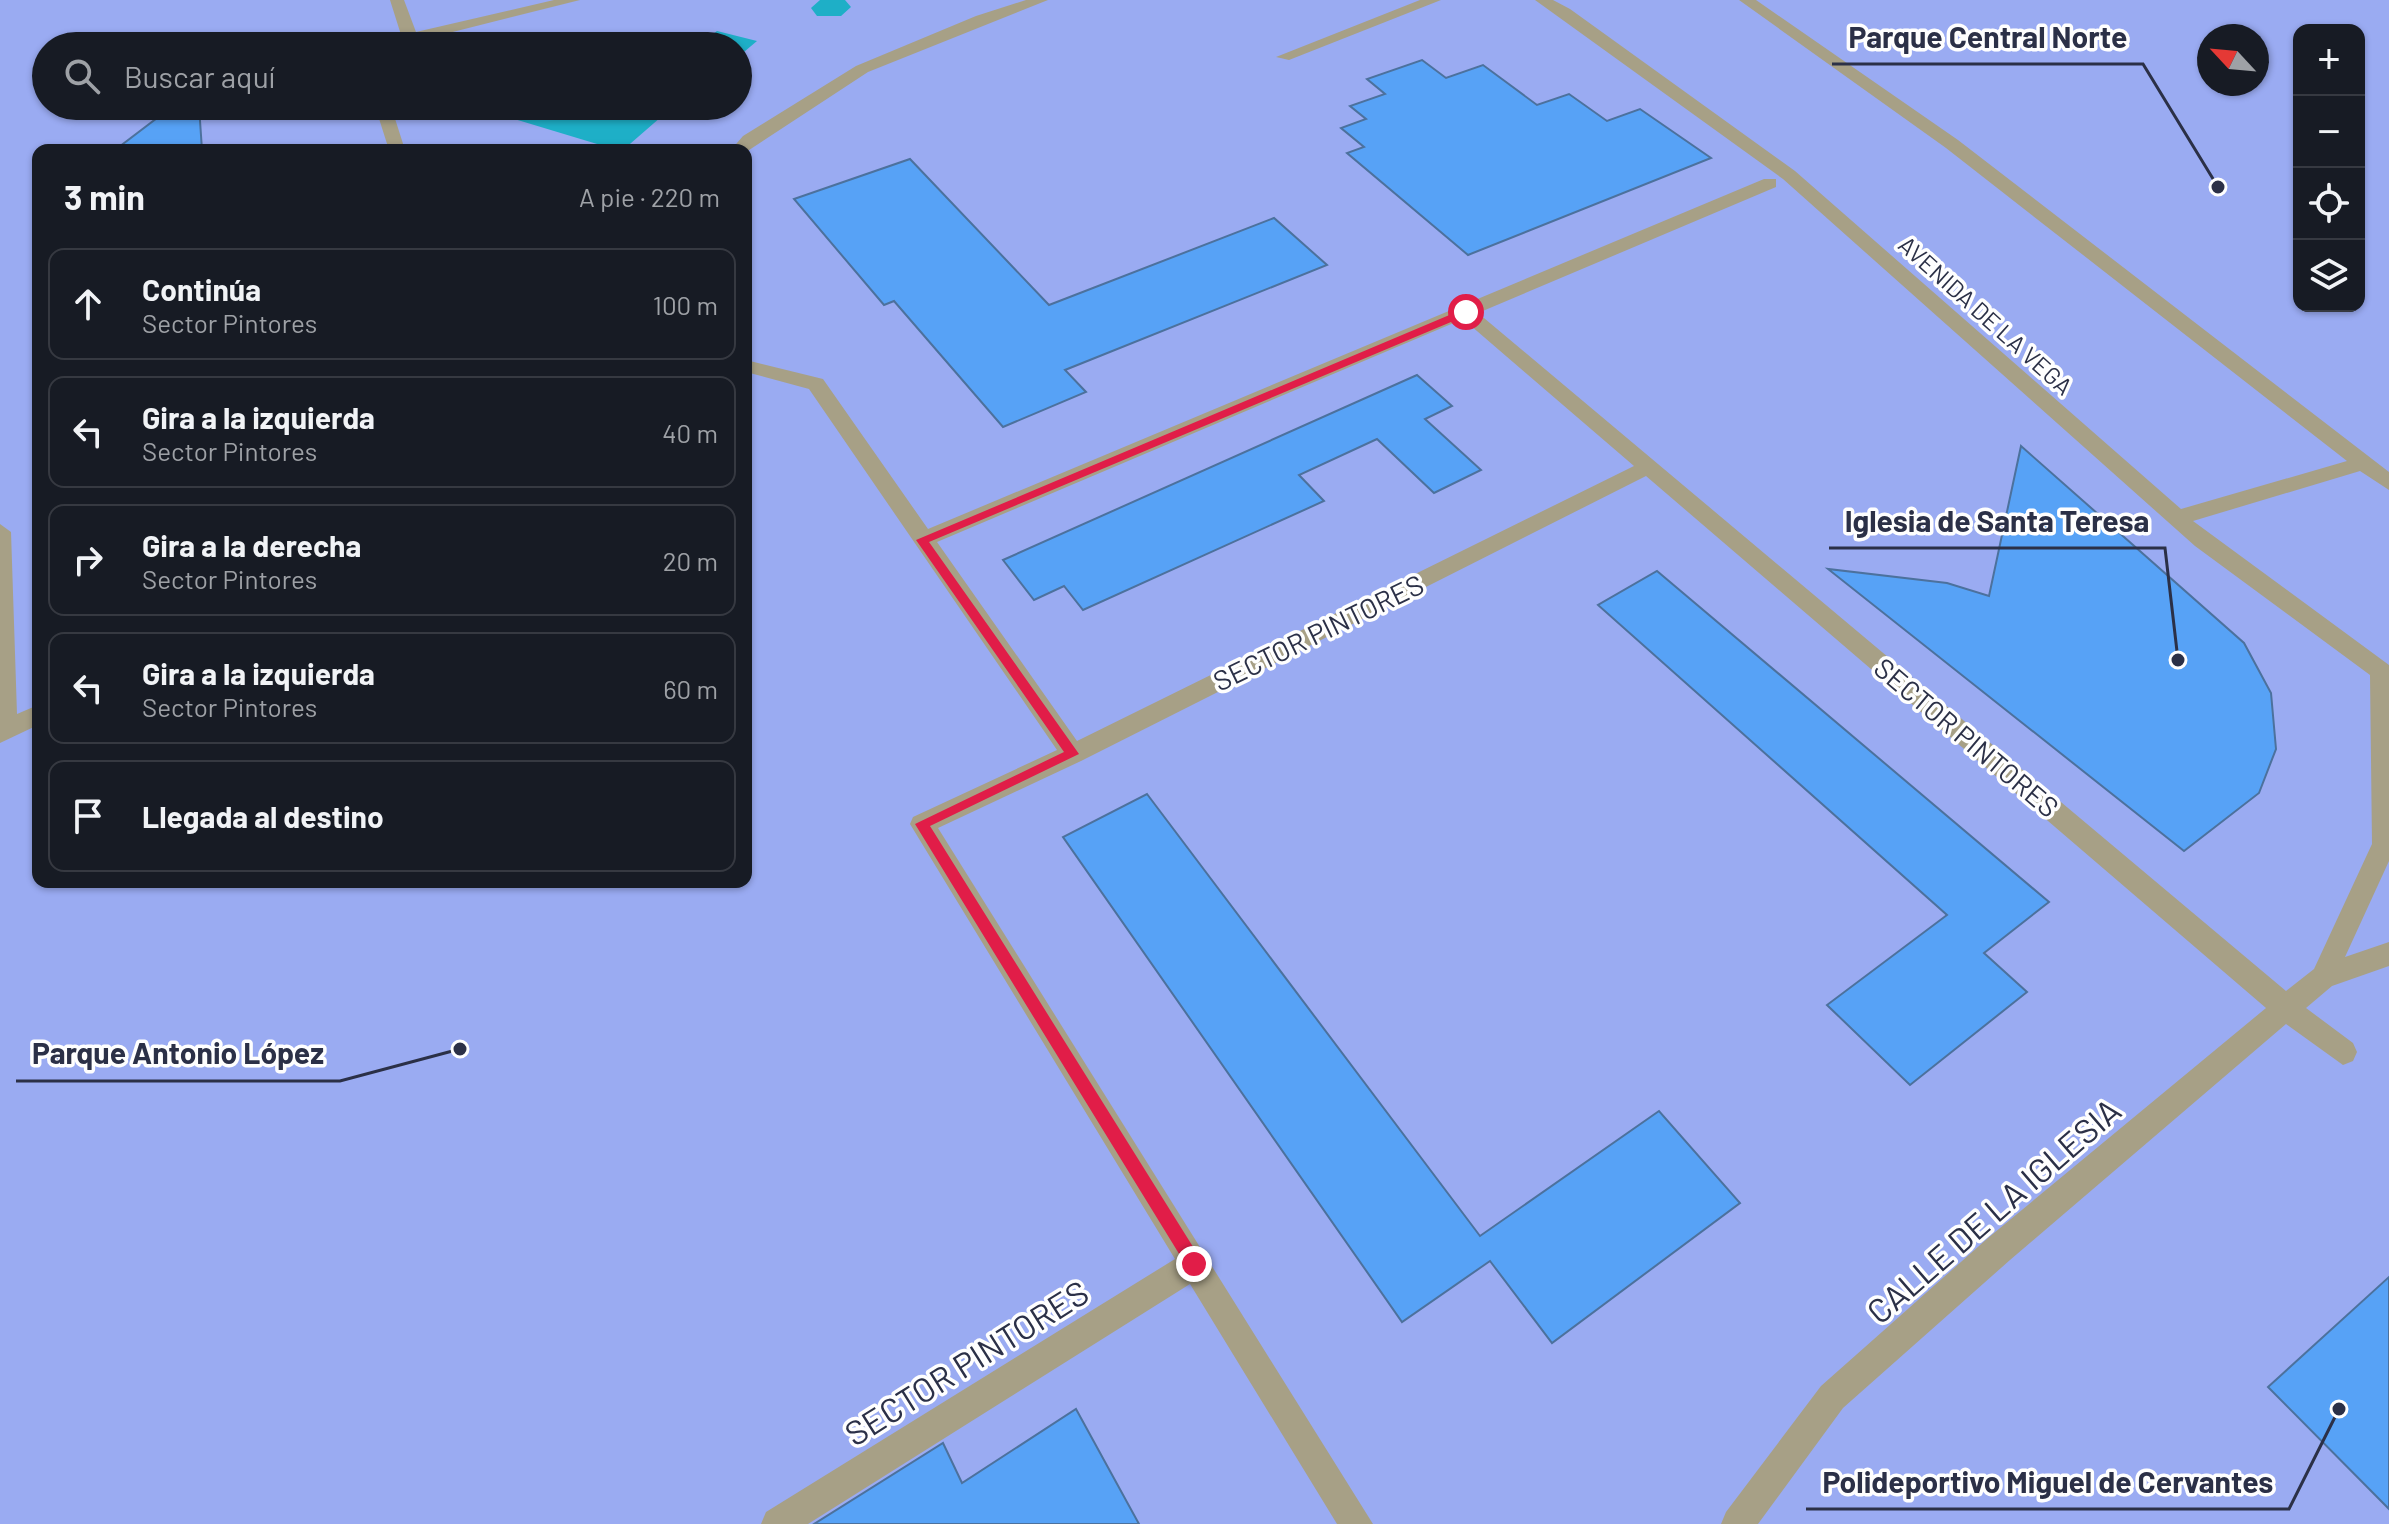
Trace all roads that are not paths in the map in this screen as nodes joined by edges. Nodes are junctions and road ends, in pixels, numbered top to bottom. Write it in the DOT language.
graph roads {
  1 [pos="397,0"];
  2 [pos="573,0"];
  3 [pos="1041,0"];
  4 [pos="1434,0"];
  5 [pos="1542,0"];
  6 [pos="1746,0"];
  7 [pos="406,32"];
  8 [pos="448,32"];
  9 [pos="1284,57"];
  10 [pos="387,120"];
  11 [pos="395,144"];
  12 [pos="745,144"];
  13 [pos="1770,183"];
  14 [pos="1466,312"];
  15 [pos="752,368"];
  16 [pos="2360,464"];
  17 [pos="1648,467"];
  18 [pos="2389,483"];
  19 [pos="2177,518"];
  20 [pos="0,532"];
  21 [pos="922,540"];
  22 [pos="2386,672"];
  23 [pos="2389,703"];
  24 [pos="32,717"];
  25 [pos="3,732"];
  26 [pos="1073,754"];
  27 [pos="2389,954"];
  28 [pos="2323,977"];
  29 [pos="2286,1008"];
  30 [pos="2343,1052"];
  31 [pos="1194,1264"];
  32 [pos="778,1524"];
  33 [pos="1356,1524"];
  34 [pos="1738,1524"];
  1 -- 7 [label="street"];
  2 -- 8 [label="street"];
  3 -- 12 [label="street"];
  4 -- 9 [label="street"];
  5 -- 19 [label="street, AVENIDA DE LA VEGA"];
  6 -- 16 [label="street"];
  10 -- 11 [label="street"];
  13 -- 14 [label="street"];
  14 -- 17 [label="street, SECTOR PINTORES"];
  14 -- 21 [label="street"];
  15 -- 21 [label="street"];
  16 -- 18 [label="street"];
  16 -- 19 [label="street"];
  17 -- 26 [label="street, SECTOR PINTORES"];
  17 -- 29 [label="street, SECTOR PINTORES"];
  19 -- 22 [label="street, AVENIDA DE LA VEGA"];
  20 -- 25 [label="street"];
  21 -- 26 [label="street"];
  22 -- 23 [label="street"];
  22 -- 28 [label="street, CALLE DE LA IGLESIA"];
  24 -- 25 [label="street"];
  26 -- 31 [label="street, SECTOR PINTORES"];
  27 -- 28 [label="street, CALLE DE LA IGLESIA"];
  28 -- 29 [label="street, CALLE DE LA IGLESIA"];
  29 -- 30 [label="street, SECTOR PINTORES"];
  29 -- 34 [label="street, CALLE DE LA IGLESIA"];
  31 -- 32 [label="street, SECTOR PINTORES"];
  31 -- 33 [label="street, SECTOR PINTORES"];
}
